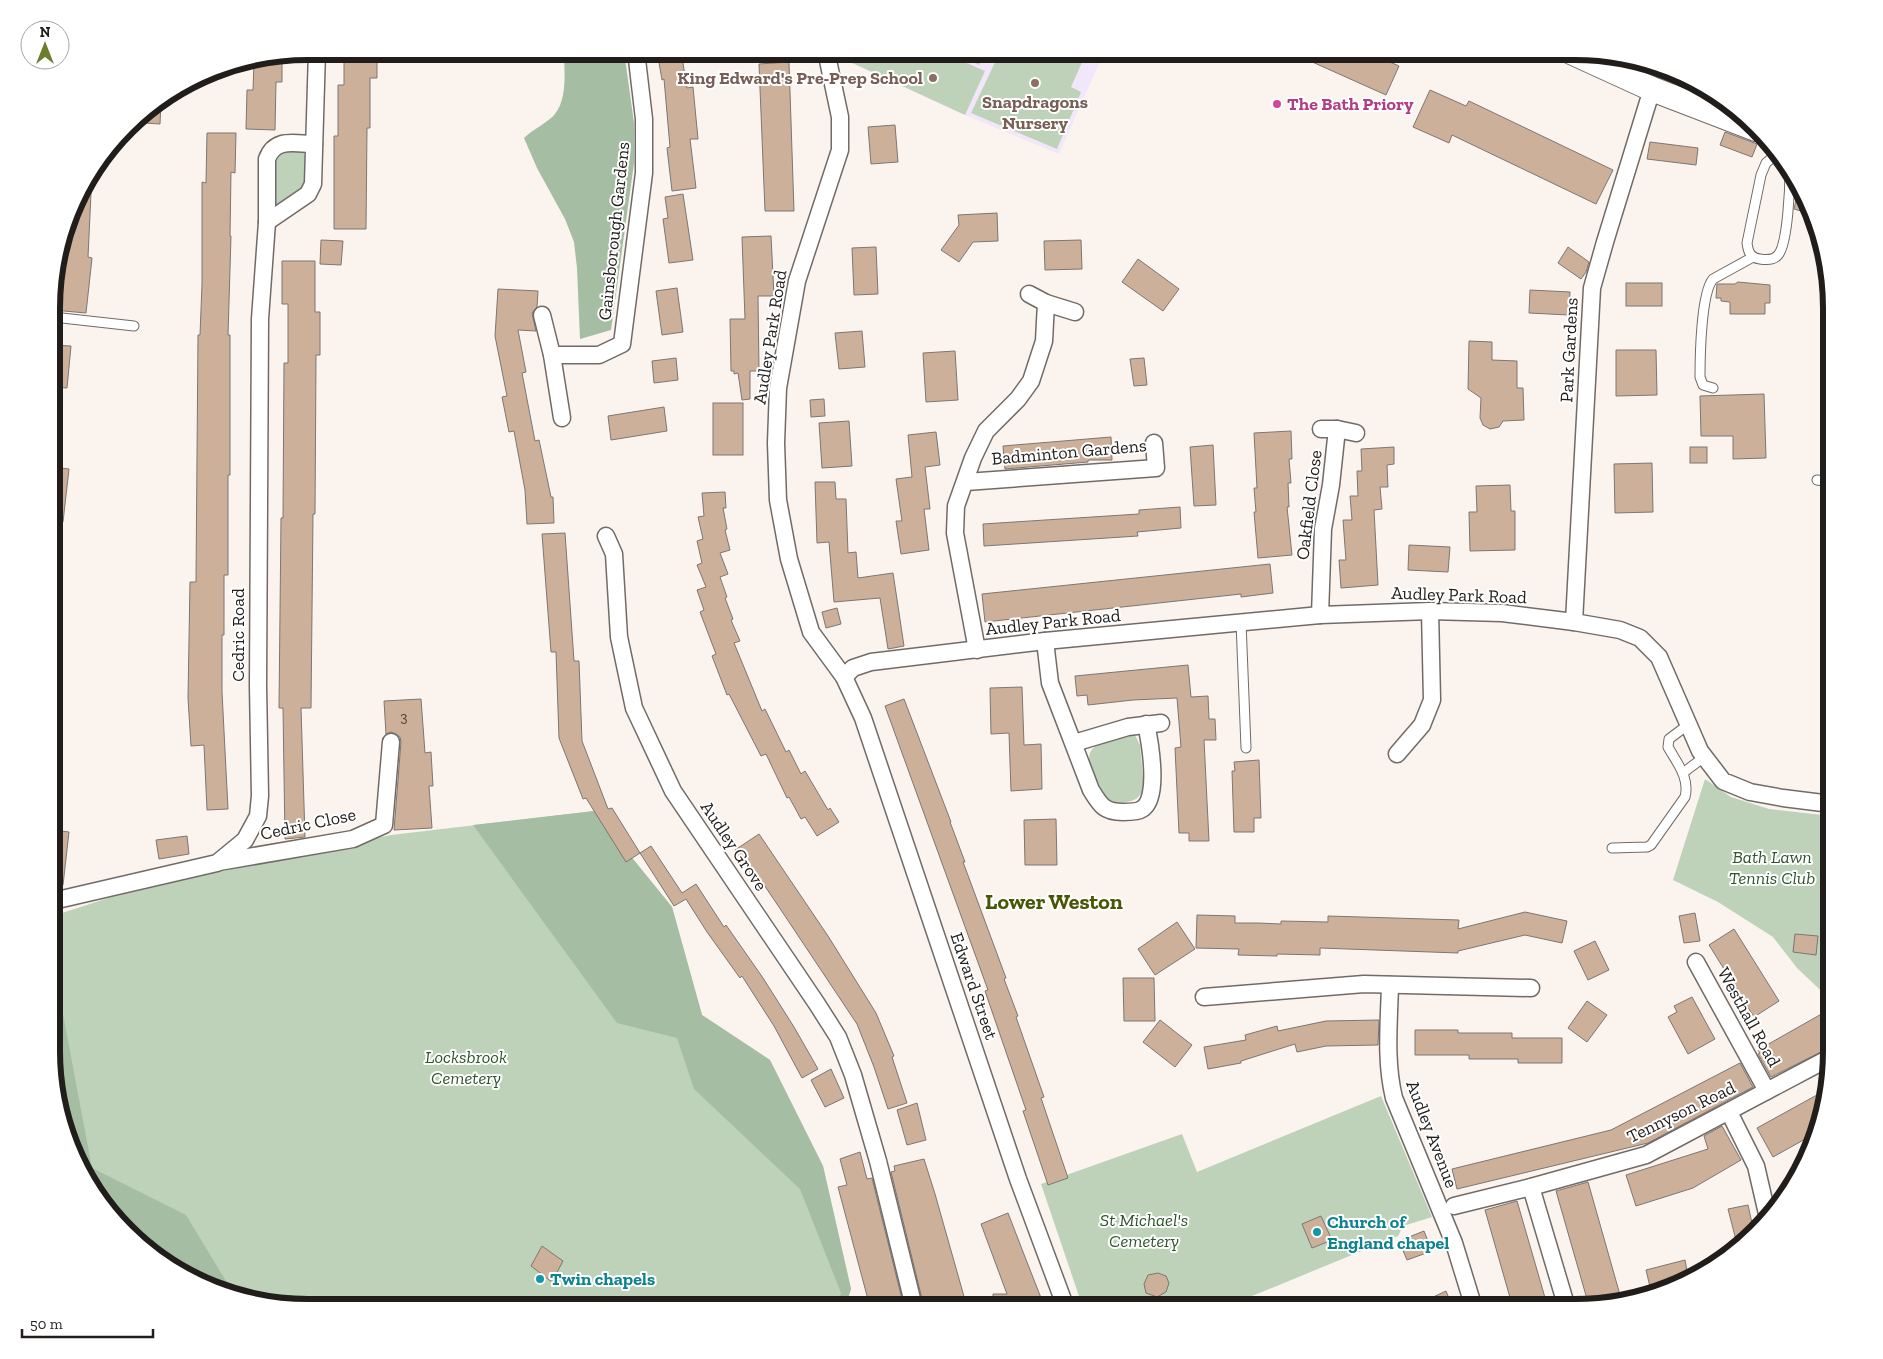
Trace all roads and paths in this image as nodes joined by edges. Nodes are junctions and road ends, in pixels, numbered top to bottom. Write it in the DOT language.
graph roads {
  1 [pos="317,60"];
  2 [pos="637,60"];
  3 [pos="828,60"];
  4 [pos="1591,61"];
  5 [pos="1652,89"];
  6 [pos="1735,118"];
  7 [pos="314,144"];
  8 [pos="1772,158"];
  9 [pos="1790,183"];
  10 [pos="266,222"];
  11 [pos="1753,257"];
  12 [pos="1029,294"];
  13 [pos="1046,303"];
  14 [pos="1075,312"];
  15 [pos="542,315"];
  16 [pos="60,318"];
  17 [pos="134,326"];
  18 [pos="552,355"];
  19 [pos="1713,388"];
  20 [pos="562,418"];
  21 [pos="1321,429"];
  22 [pos="1337,429"];
  23 [pos="1356,434"];
  24 [pos="1154,443"];
  25 [pos="1817,480"];
  26 [pos="1823,481"];
  27 [pos="966,482"];
  28 [pos="606,536"];
  29 [pos="1430,611"];
  30 [pos="1320,615"];
  31 [pos="1240,622"];
  32 [pos="1574,622"];
  33 [pos="1045,641"];
  34 [pos="977,650"];
  35 [pos="844,677"];
  36 [pos="1689,724"];
  37 [pos="391,742"];
  38 [pos="1074,743"];
  39 [pos="1246,748"];
  40 [pos="1397,754"];
  41 [pos="1704,757"];
  42 [pos="1683,773"];
  43 [pos="1823,803"];
  44 [pos="1612,848"];
  45 [pos="217,863"];
  46 [pos="60,899"];
  47 [pos="1696,962"];
  48 [pos="1390,985"];
  49 [pos="1531,988"];
  50 [pos="1204,998"];
  51 [pos="1822,1062"];
  52 [pos="1767,1091"];
  53 [pos="1729,1112"];
  54 [pos="1531,1188"];
  55 [pos="1447,1207"];
  56 [pos="1766,1210"];
  57 [pos="912,1299"];
  58 [pos="1063,1299"];
  59 [pos="1471,1299"];
  60 [pos="1564,1299"];
  1 -- 7 [label="street"];
  2 -- 18 [label="street, Gainsborough Gardens"];
  3 -- 35 [label="street, Audley Park Road"];
  4 -- 5 [label="street"];
  5 -- 6 [label="street"];
  5 -- 32 [label="street, Park Gardens"];
  7 -- 10 [label="street"];
  7 -- 10 [label="street, Cedric Road"];
  8 -- 11 [label="lane"];
  9 -- 11 [label="lane"];
  10 -- 45 [label="street, Cedric Road"];
  11 -- 19 [label="lane"];
  12 -- 13 [label="street"];
  13 -- 14 [label="street"];
  13 -- 27 [label="street, Badminton Gardens"];
  15 -- 18 [label="street"];
  16 -- 17 [label="lane"];
  18 -- 20 [label="street"];
  21 -- 22 [label="street, Oakfield Close"];
  22 -- 23 [label="street, Oakfield Close"];
  22 -- 30 [label="street, Oakfield Close"];
  24 -- 27 [label="street, Badminton Gardens"];
  25 -- 26 [label="lane"];
  27 -- 34 [label="street, Badminton Gardens"];
  28 -- 57 [label="street, Audley Grove"];
  29 -- 30 [label="street, Audley Park Road"];
  29 -- 32 [label="street, Audley Park Road"];
  29 -- 40 [label="street"];
  30 -- 31 [label="street, Audley Park Road"];
  31 -- 33 [label="street, Audley Park Road"];
  31 -- 39 [label="lane"];
  32 -- 36 [label="street, Audley Park Road"];
  33 -- 34 [label="street, Audley Park Road"];
  33 -- 38 [label="street"];
  34 -- 35 [label="street, Audley Park Road"];
  35 -- 58 [label="street, Edward Street"];
  36 -- 41 [label="street, Audley Park Road"];
  36 -- 42 [label="lane"];
  37 -- 45 [label="street, Cedric Close"];
  38 -- 38 [label="street"];
  41 -- 42 [label="lane"];
  41 -- 43 [label="street, Audley Park Road"];
  42 -- 44 [label="lane"];
  45 -- 46 [label="street, Cedric Road"];
  47 -- 52 [label="street, Westhall Road"];
  48 -- 49 [label="street"];
  48 -- 50 [label="street"];
  48 -- 55 [label="street, Audley Avenue"];
  51 -- 52 [label="street, Tennyson Road"];
  52 -- 53 [label="street, Tennyson Road"];
  53 -- 54 [label="street, Tennyson Road"];
  53 -- 56 [label="street"];
  54 -- 55 [label="street, Tennyson Road"];
  54 -- 60 [label="street"];
  55 -- 59 [label="street, Audley Avenue"];
}
